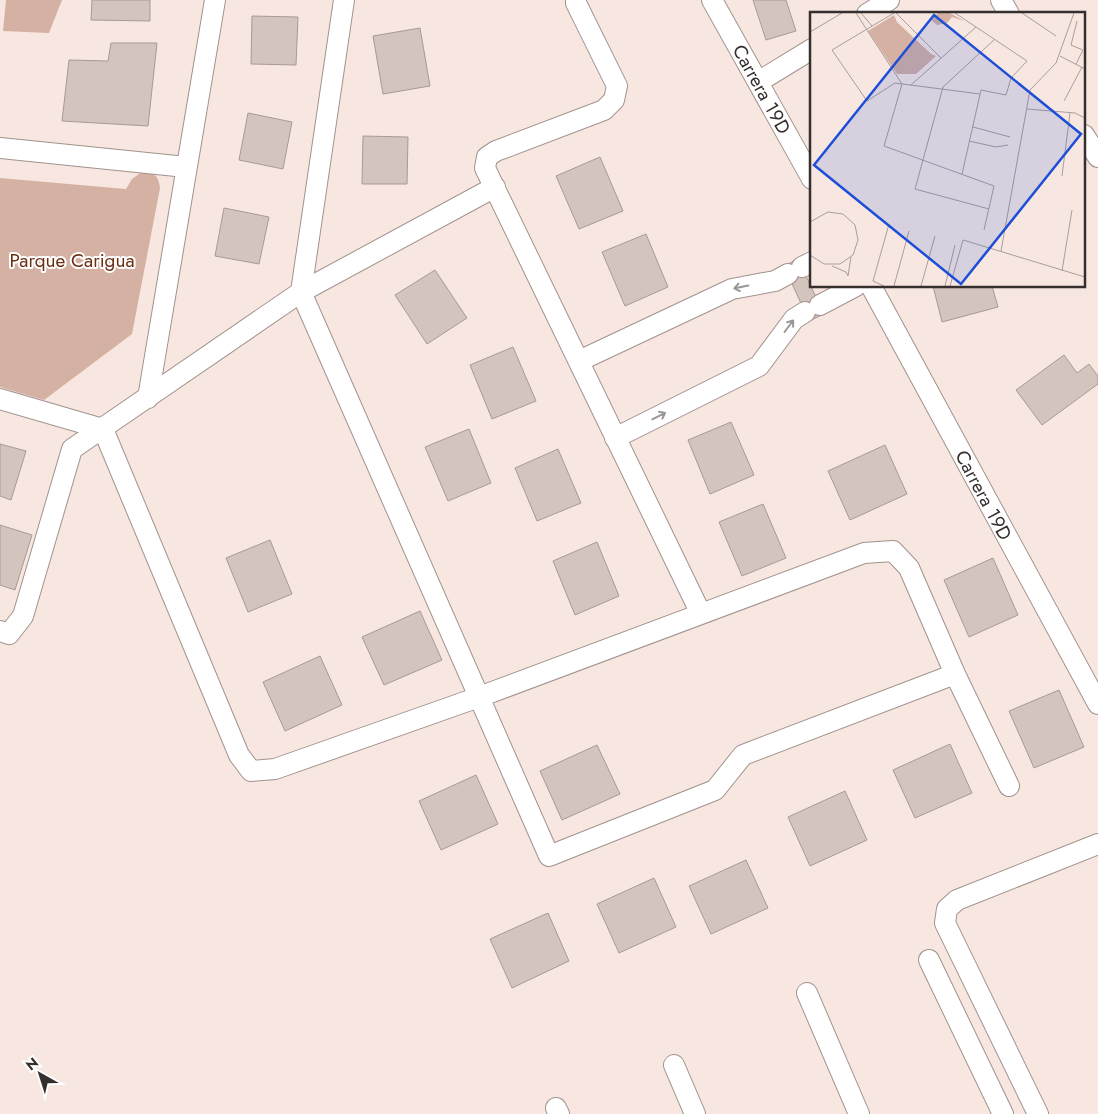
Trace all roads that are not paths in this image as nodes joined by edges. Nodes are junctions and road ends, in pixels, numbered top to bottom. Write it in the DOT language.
graph roads {
  1 [pos="215,0"];
  2 [pos="344,0"];
  3 [pos="576,0"];
  4 [pos="712,0"];
  5 [pos="889,0"];
  6 [pos="1001,0"];
  7 [pos="870,12"];
  8 [pos="1008,12"];
  9 [pos="810,50"];
  10 [pos="758,82"];
  11 [pos="1086,138"];
  12 [pos="0,148"];
  13 [pos="1098,157"];
  14 [pos="186,167"];
  15 [pos="810,175"];
  16 [pos="495,186"];
  17 [pos="800,268"];
  18 [pos="852,288"];
  19 [pos="872,288"];
  20 [pos="301,292"];
  21 [pos="579,361"];
  22 [pos="148,398"];
  23 [pos="0,399"];
  24 [pos="103,429"];
  25 [pos="616,438"];
  26 [pos="700,614"];
  27 [pos="0,631"];
  28 [pos="955,674"];
  29 [pos="479,696"];
  30 [pos="1098,704"];
  31 [pos="1009,786"];
  32 [pos="1098,844"];
  33 [pos="929,960"];
  34 [pos="807,993"];
  35 [pos="674,1065"];
  36 [pos="695,1114"];
  37 [pos="859,1114"];
  38 [pos="1003,1114"];
  39 [pos="1038,1114"];
  1 -- 14 [label="street"];
  2 -- 20 [label="street"];
  3 -- 16 [label="street"];
  4 -- 10 [label="street, Carrera 19D"];
  5 -- 7 [label="street"];
  6 -- 8 [label="street"];
  9 -- 10 [label="street"];
  10 -- 15 [label="street, Carrera 19D"];
  11 -- 13 [label="street"];
  12 -- 14 [label="street"];
  14 -- 22 [label="street"];
  16 -- 20 [label="street"];
  16 -- 21 [label="street"];
  17 -- 21 [label="street, one-way"];
  25 -- 18 [label="street, one-way"];
  19 -- 30 [label="street, Carrera 19D"];
  20 -- 22 [label="street"];
  20 -- 29 [label="street"];
  21 -- 25 [label="street"];
  22 -- 24 [label="street"];
  23 -- 24 [label="street"];
  24 -- 27 [label="street"];
  24 -- 29 [label="street"];
  25 -- 26 [label="street"];
  26 -- 28 [label="street"];
  26 -- 29 [label="street"];
  28 -- 29 [label="street"];
  28 -- 31 [label="street"];
  32 -- 39 [label="street"];
  33 -- 38 [label="street"];
  34 -- 37 [label="street"];
  35 -- 36 [label="street"];
}
